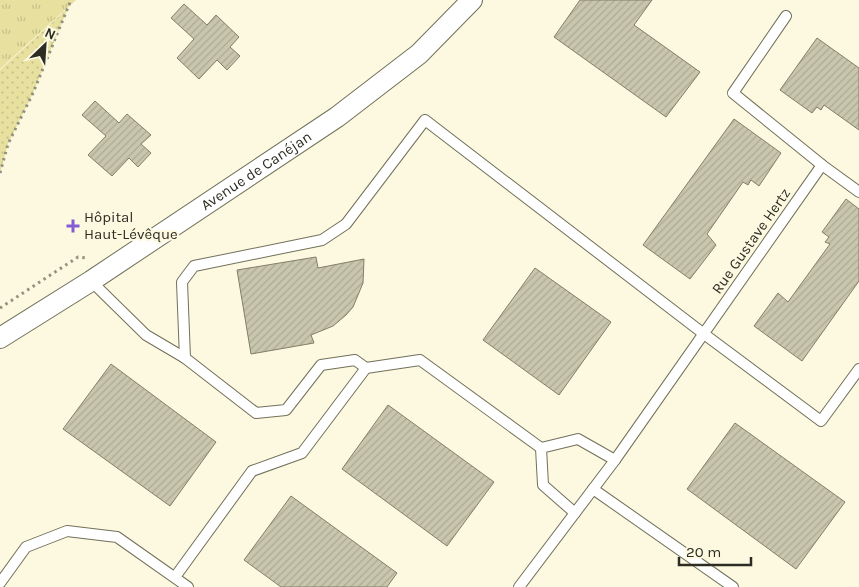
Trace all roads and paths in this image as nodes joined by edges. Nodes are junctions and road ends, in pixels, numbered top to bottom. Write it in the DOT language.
graph roads {
  1 [pos="71,0"];
  2 [pos="472,0"];
  3 [pos="786,16"];
  4 [pos="822,165"];
  5 [pos="0,173"];
  6 [pos="859,192"];
  7 [pos="91,281"];
  8 [pos="704,334"];
  9 [pos="0,338"];
  10 [pos="185,358"];
  11 [pos="366,368"];
  12 [pos="859,369"];
  13 [pos="541,448"];
  14 [pos="615,460"];
  15 [pos="593,489"];
  16 [pos="575,512"];
  17 [pos="174,578"];
  18 [pos="0,583"];
  19 [pos="188,587"];
  20 [pos="519,587"];
  21 [pos="733,587"];
  1 -- 5 [label="path"];
  2 -- 7 [label="street, Avenue de Canéjan"];
  3 -- 4 [label="lane"];
  4 -- 6 [label="lane"];
  4 -- 8 [label="lane, Rue Gustave Hertz"];
  7 -- 9 [label="street, Avenue de Canéjan"];
  7 -- 10 [label="lane"];
  8 -- 10 [label="lane"];
  8 -- 12 [label="lane"];
  8 -- 14 [label="lane, Rue Gustave Hertz"];
  10 -- 11 [label="lane"];
  11 -- 13 [label="lane"];
  11 -- 17 [label="lane"];
  13 -- 14 [label="lane"];
  13 -- 16 [label="lane"];
  14 -- 15 [label="lane, Rue Gustave Hertz"];
  15 -- 16 [label="lane, Rue Gustave Hertz"];
  15 -- 21 [label="lane"];
  16 -- 20 [label="lane, Rue Gustave Hertz"];
  17 -- 18 [label="lane"];
  17 -- 19 [label="lane"];
}
